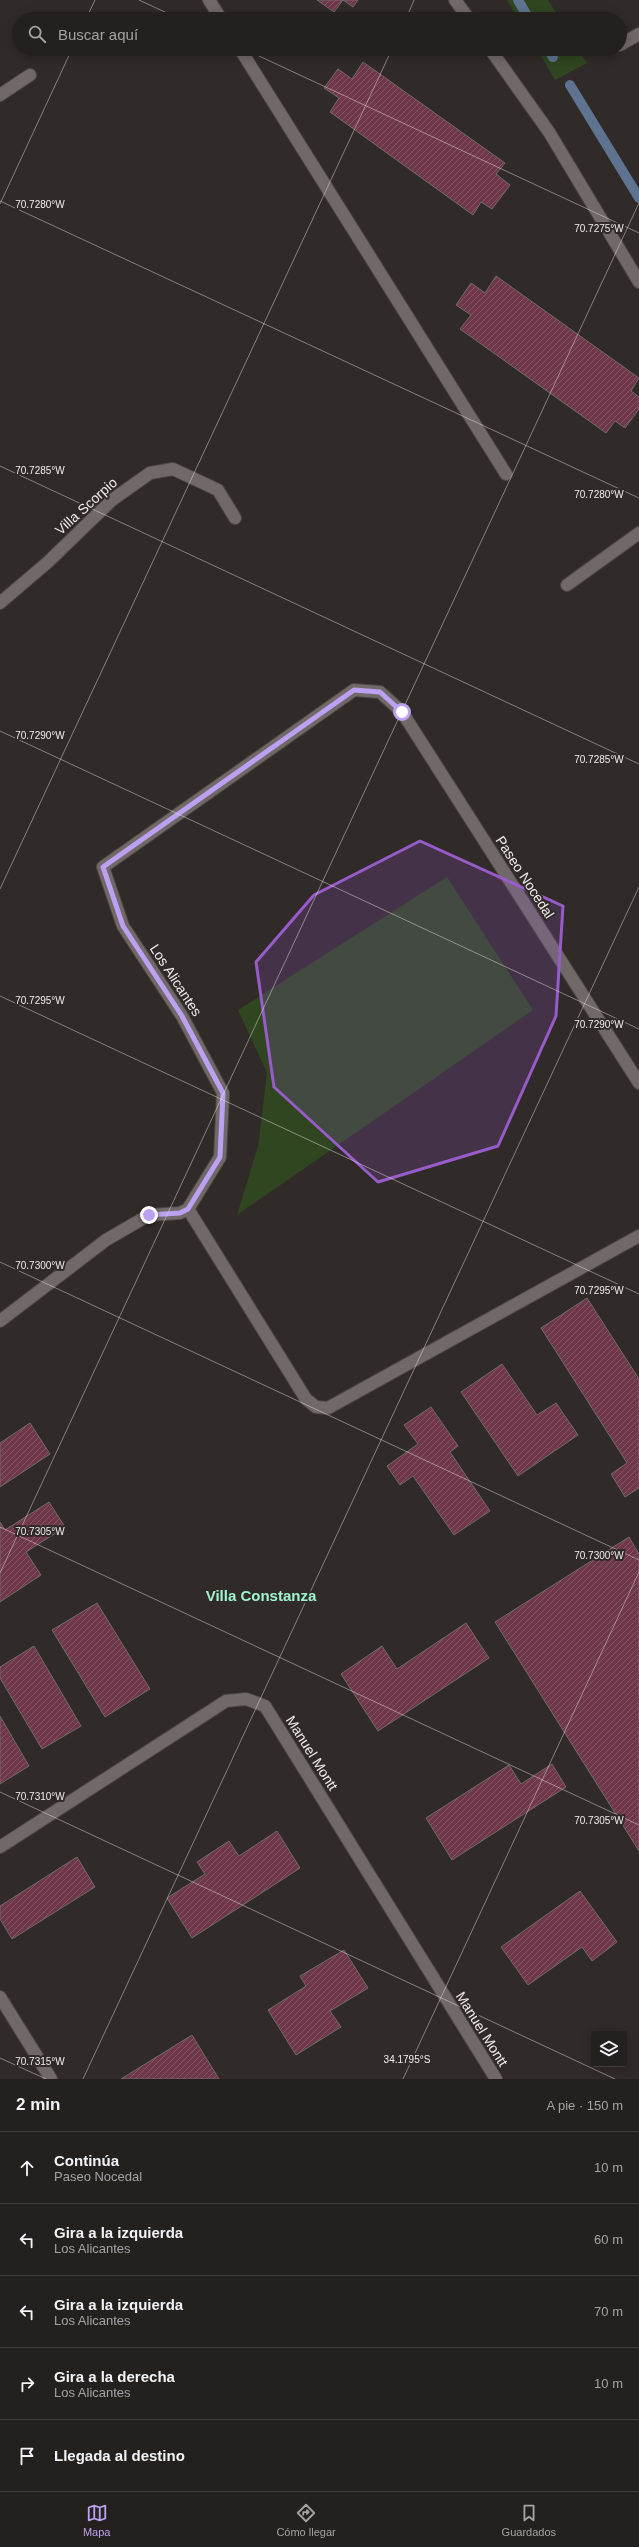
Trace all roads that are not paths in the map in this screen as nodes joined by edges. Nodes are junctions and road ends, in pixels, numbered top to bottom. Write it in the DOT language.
graph roads {
  1 [pos="209,0"];
  2 [pos="455,0"];
  3 [pos="217,12"];
  4 [pos="464,12"];
  5 [pos="639,34"];
  6 [pos="627,42"];
  7 [pos="244,56"];
  8 [pos="495,56"];
  9 [pos="30,75"];
  10 [pos="0,95"];
  11 [pos="639,282"];
  12 [pos="506,474"];
  13 [pos="235,518"];
  14 [pos="639,533"];
  15 [pos="567,585"];
  16 [pos="0,603"];
  17 [pos="380,692"];
  18 [pos="639,1083"];
  19 [pos="188,1209"];
  20 [pos="639,1236"];
  21 [pos="0,1321"];
  22 [pos="0,1847"];
  23 [pos="0,1997"];
  24 [pos="51,2079"];
  25 [pos="496,2079"];
  1 -- 3 [label="street"];
  2 -- 4 [label="street"];
  5 -- 6 [label="street"];
  7 -- 12 [label="street"];
  8 -- 11 [label="street"];
  9 -- 10 [label="street"];
  13 -- 16 [label="street, Villa Scorpio"];
  14 -- 15 [label="street"];
  17 -- 18 [label="street, Paseo Nocedal"];
  17 -- 19 [label="street, Los Alicantes"];
  19 -- 20 [label="street"];
  19 -- 21 [label="street"];
  22 -- 25 [label="street, Manuel Montt"];
  23 -- 24 [label="street"];
}
